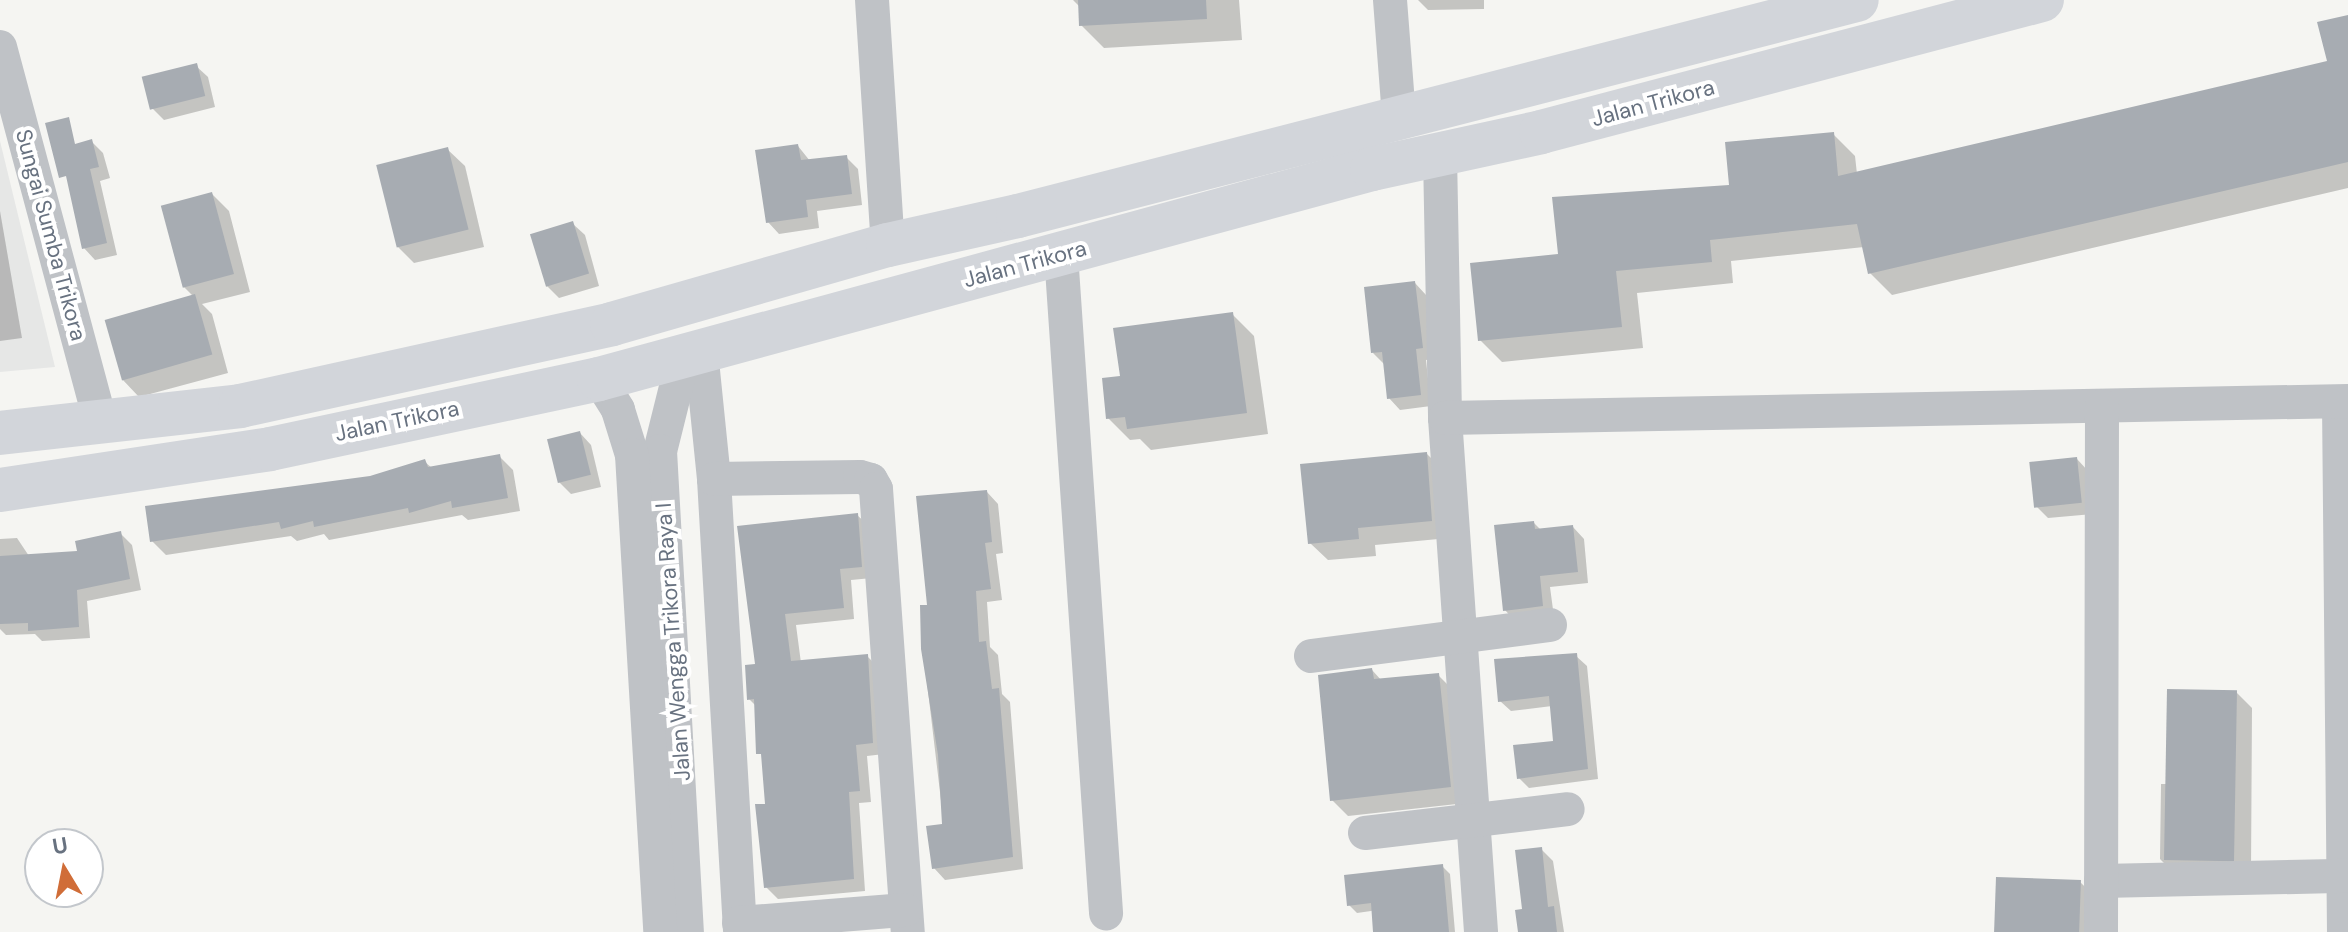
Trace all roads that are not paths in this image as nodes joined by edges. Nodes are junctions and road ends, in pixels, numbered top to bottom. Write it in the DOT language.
graph roads {
  1 [pos="872,0"];
  2 [pos="1390,0"];
  3 [pos="1857,0"];
  4 [pos="2042,0"];
  5 [pos="0,47"];
  6 [pos="1399,118"];
  7 [pos="1440,155"];
  8 [pos="888,245"];
  9 [pos="1061,254"];
  10 [pos="692,353"];
  11 [pos="599,379"];
  12 [pos="2344,402"];
  13 [pos="2102,406"];
  14 [pos="1445,418"];
  15 [pos="101,423"];
  16 [pos="0,433"];
  17 [pos="646,453"];
  18 [pos="714,479"];
  19 [pos="0,490"];
  20 [pos="1550,625"];
  21 [pos="1461,636"];
  22 [pos="1311,656"];
  23 [pos="1568,809"];
  24 [pos="1474,823"];
  25 [pos="1365,833"];
  26 [pos="2346,876"];
  27 [pos="2101,881"];
  28 [pos="1106,913"];
  29 [pos="906,921"];
  30 [pos="740,927"];
  31 [pos="660,932"];
  32 [pos="687,932"];
  33 [pos="1481,932"];
  34 [pos="2101,932"];
  35 [pos="2344,932"];
  1 -- 8 [label="street"];
  2 -- 6 [label="street"];
  3 -- 6 [label="main road"];
  4 -- 7 [label="main road, Jalan Trikora"];
  5 -- 15 [label="street, Sungai Sumba Trikora"];
  6 -- 8 [label="main road"];
  7 -- 9 [label="main road, Jalan Trikora"];
  7 -- 14 [label="street"];
  8 -- 15 [label="main road"];
  9 -- 10 [label="main road, Jalan Trikora"];
  9 -- 28 [label="street"];
  10 -- 11 [label="main road, Jalan Trikora"];
  10 -- 17 [label="street, Jalan Wengga Trikora Raya I"];
  10 -- 18 [label="street"];
  11 -- 17 [label="street, Jalan Wengga Trikora Raya I"];
  11 -- 19 [label="main road, Jalan Trikora"];
  12 -- 13 [label="street"];
  12 -- 26 [label="street"];
  13 -- 14 [label="street"];
  13 -- 27 [label="street"];
  14 -- 21 [label="street"];
  15 -- 16 [label="main road"];
  17 -- 31 [label="street, Jalan Wengga Trikora Raya I"];
  17 -- 32 [label="street, Jalan Wengga Trikora Raya I"];
  18 -- 29 [label="street"];
  18 -- 30 [label="street"];
  20 -- 21 [label="street"];
  21 -- 22 [label="street"];
  21 -- 24 [label="street"];
  23 -- 24 [label="street"];
  24 -- 25 [label="street"];
  24 -- 33 [label="street"];
  26 -- 27 [label="street"];
  26 -- 35 [label="street"];
  27 -- 34 [label="street"];
  29 -- 30 [label="street"];
}
